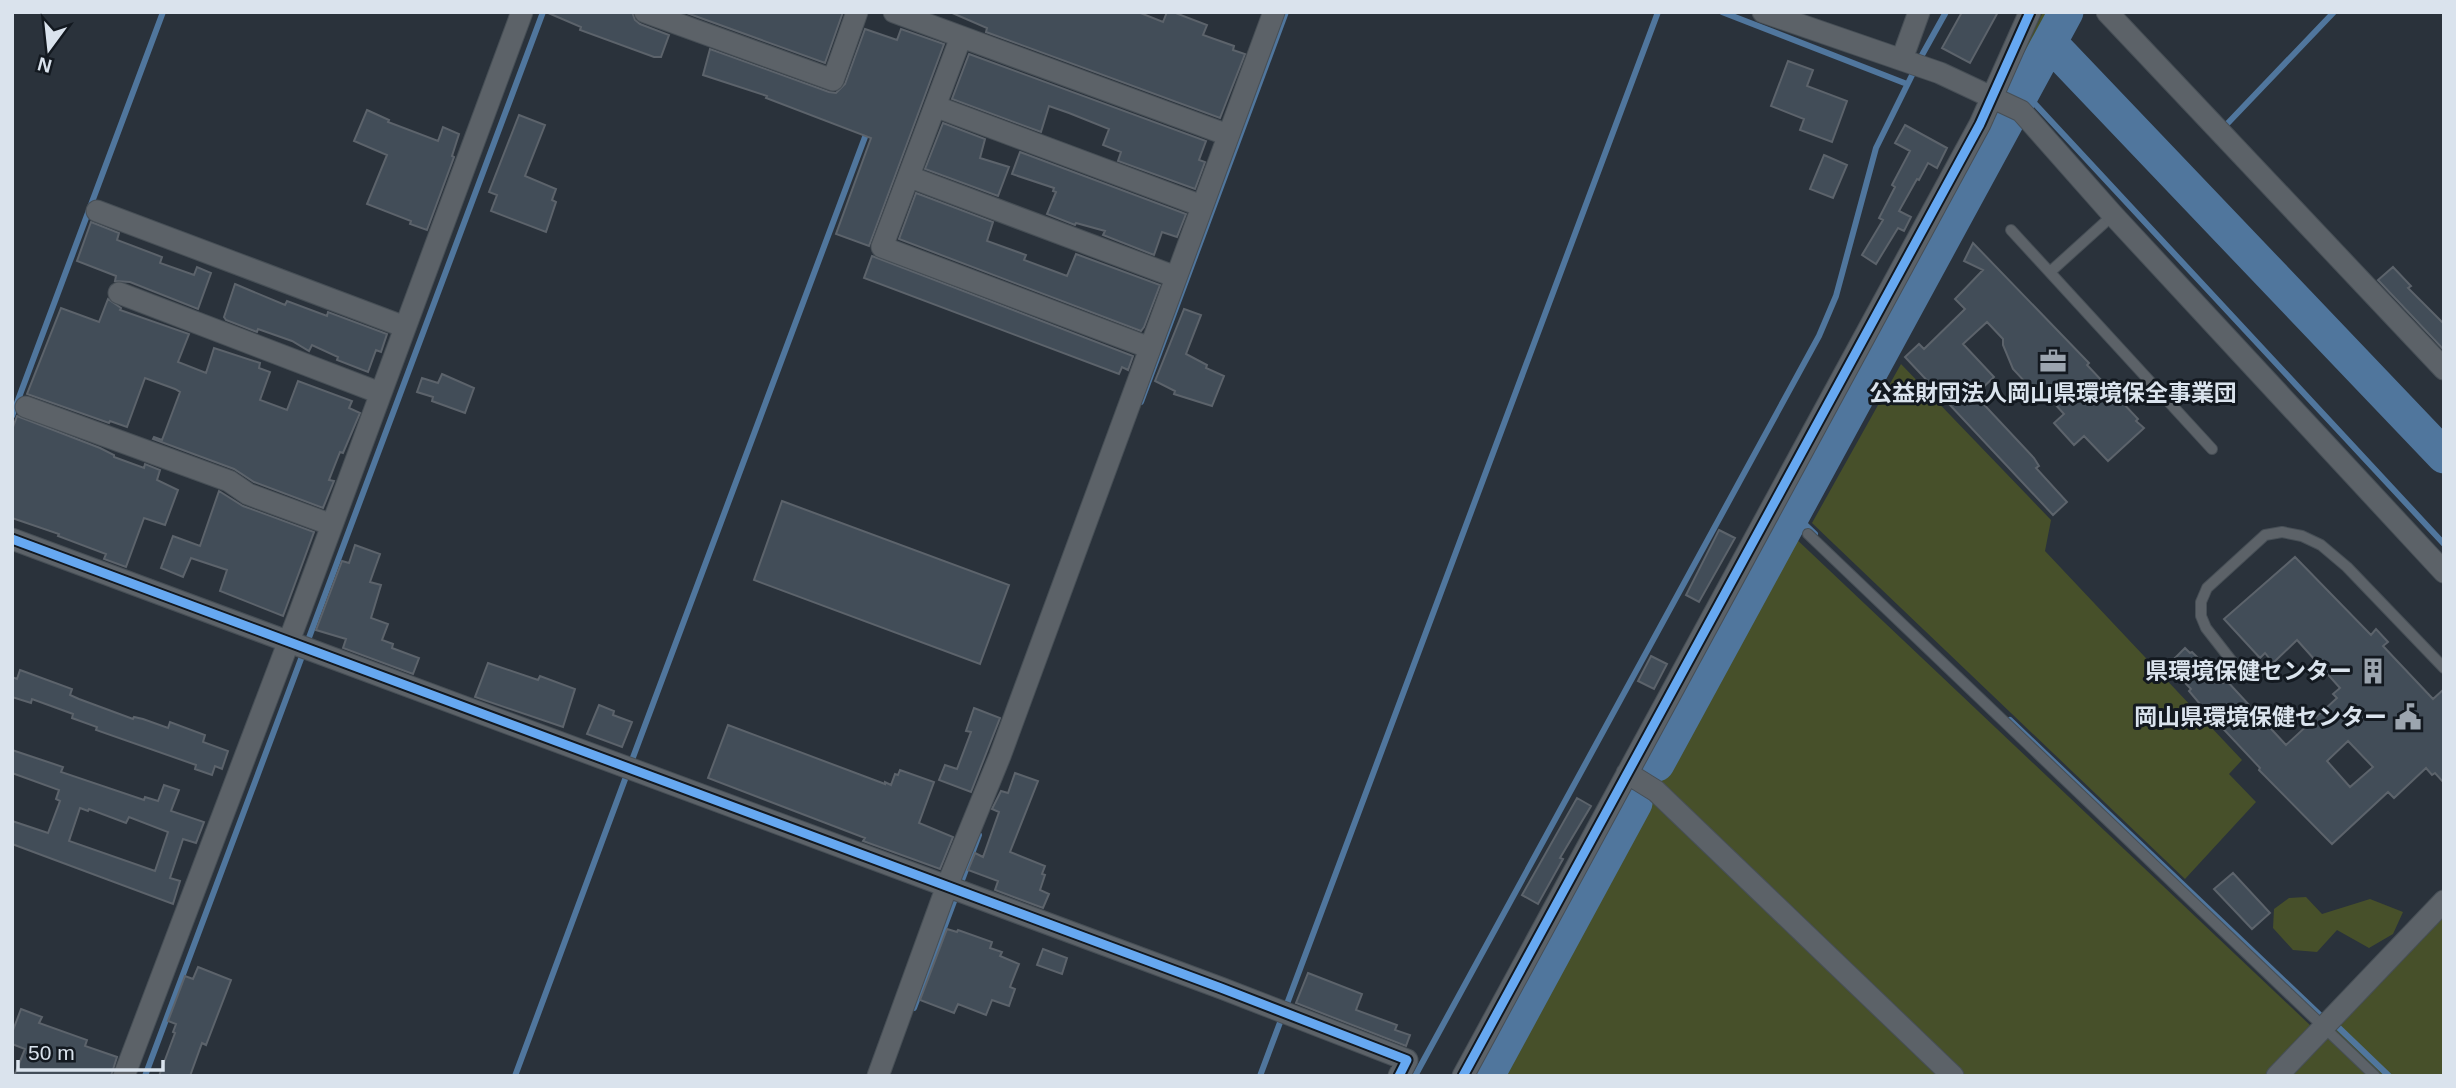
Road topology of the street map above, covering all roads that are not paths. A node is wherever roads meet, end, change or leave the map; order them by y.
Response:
1 (522, 12) edge
2 (645, 12) edge
3 (857, 12) edge
4 (894, 12) edge
5 (1274, 12) edge
6 (1763, 12) edge
7 (1919, 12) edge
8 (2030, 12) edge
9 (2107, 12) edge
10 (961, 37) junction
11 (1913, 63) junction
12 (2005, 104) junction
13 (937, 107) junction
14 (1228, 135) junction
15 (910, 177) junction
16 (1202, 206) junction
17 (97, 211) dead end
18 (2113, 215) junction
19 (2011, 230) dead end
20 (2050, 272) junction
21 (1176, 277) junction
22 (119, 293) dead end
23 (405, 327) junction
24 (1150, 348) junction
25 (2444, 369) edge
26 (380, 393) junction
27 (26, 407) dead end
28 (2212, 449) dead end
29 (332, 525) junction
30 (1808, 534) dead end
31 (12, 539) edge
32 (2444, 572) edge
33 (299, 645) junction
34 (2444, 668) edge
35 (2238, 669) dead end
36 (1627, 774) junction
37 (956, 889) junction
38 (2444, 901) edge
39 (2324, 1027) junction
40 (124, 1076) edge
41 (878, 1076) edge
42 (1399, 1076) edge
43 (1463, 1076) edge
44 (1953, 1076) edge
45 (2277, 1076) edge
46 (2375, 1076) edge

1 - 23 street
2 - 3 street
4 - 10 street
5 - 14 street
6 - 11 street
7 - 11 street
8 - 12 street
9 - 25 street
10 - 13 street
10 - 14 street
11 - 12 street
12 - 18 street
12 - 36 street
13 - 15 street
13 - 16 street
14 - 16 street
15 - 21 street
15 - 24 street
16 - 21 street
17 - 23 street
18 - 20 lane
18 - 32 street
19 - 20 lane
20 - 28 lane
21 - 24 street
22 - 26 street
23 - 26 street
24 - 37 street
26 - 29 street
27 - 29 street
29 - 33 street
30 - 39 lane
31 - 33 street
33 - 37 street
33 - 40 street
34 - 35 lane
36 - 43 street
36 - 44 street
37 - 41 street
37 - 42 street
38 - 39 street
39 - 45 street
39 - 46 lane

